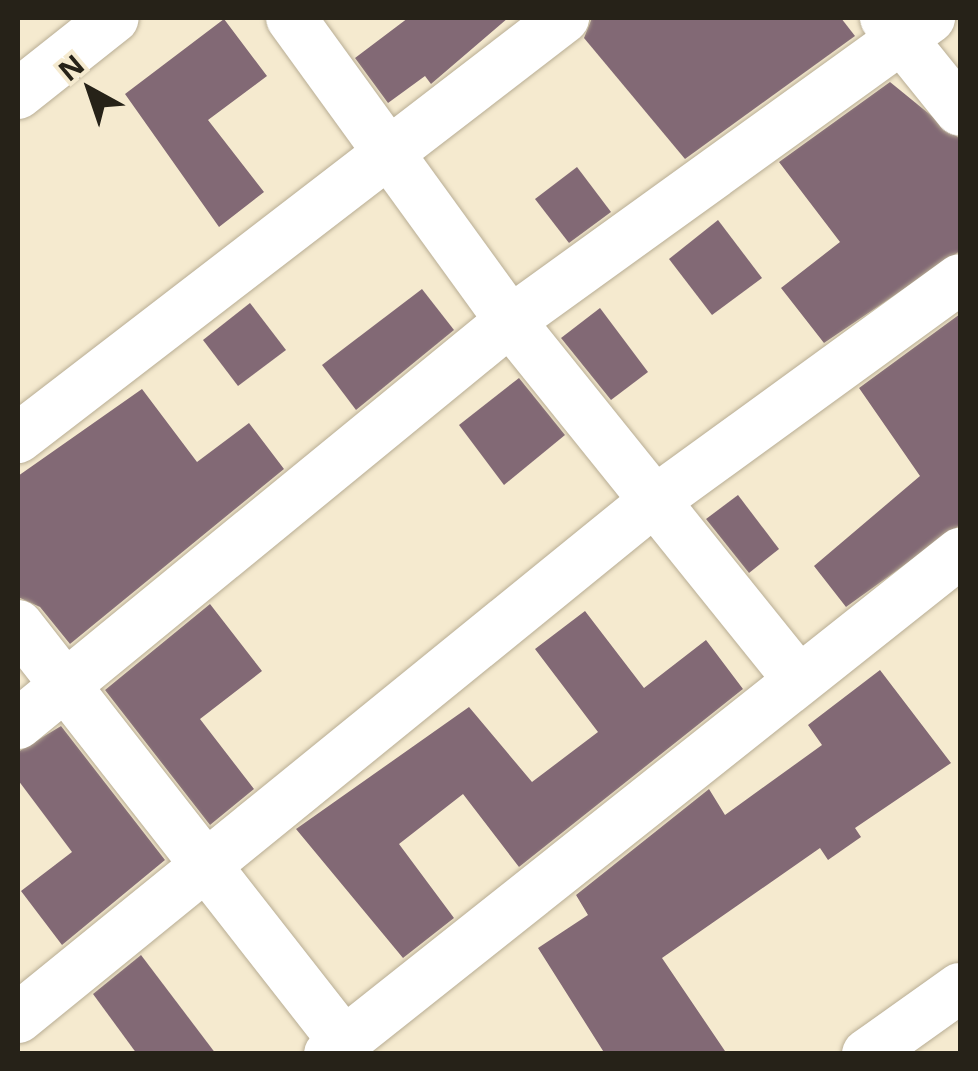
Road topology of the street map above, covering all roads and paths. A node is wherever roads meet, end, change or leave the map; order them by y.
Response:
1 (114, 18) edge
2 (292, 18) edge
3 (564, 18) edge
4 (906, 25) edge
5 (18, 94) edge
6 (960, 111) edge
7 (388, 154) junction
8 (960, 279) edge
9 (510, 321) junction
10 (18, 438) edge
11 (653, 502) junction
12 (960, 553) edge
13 (18, 625) edge
14 (798, 679) junction
15 (66, 687) junction
16 (18, 724) edge
17 (205, 866) junction
18 (960, 988) edge
19 (18, 1018) edge
20 (336, 1048) edge
21 (866, 1054) edge

1 - 5 street
2 - 7 street
3 - 7 street
4 - 6 street
4 - 9 street
7 - 9 street
7 - 10 street
8 - 11 street
9 - 11 street
9 - 15 street
11 - 14 street
11 - 17 street
12 - 14 street
13 - 15 street
14 - 20 street
15 - 16 street
15 - 17 street
17 - 19 street
17 - 20 street
18 - 21 street

